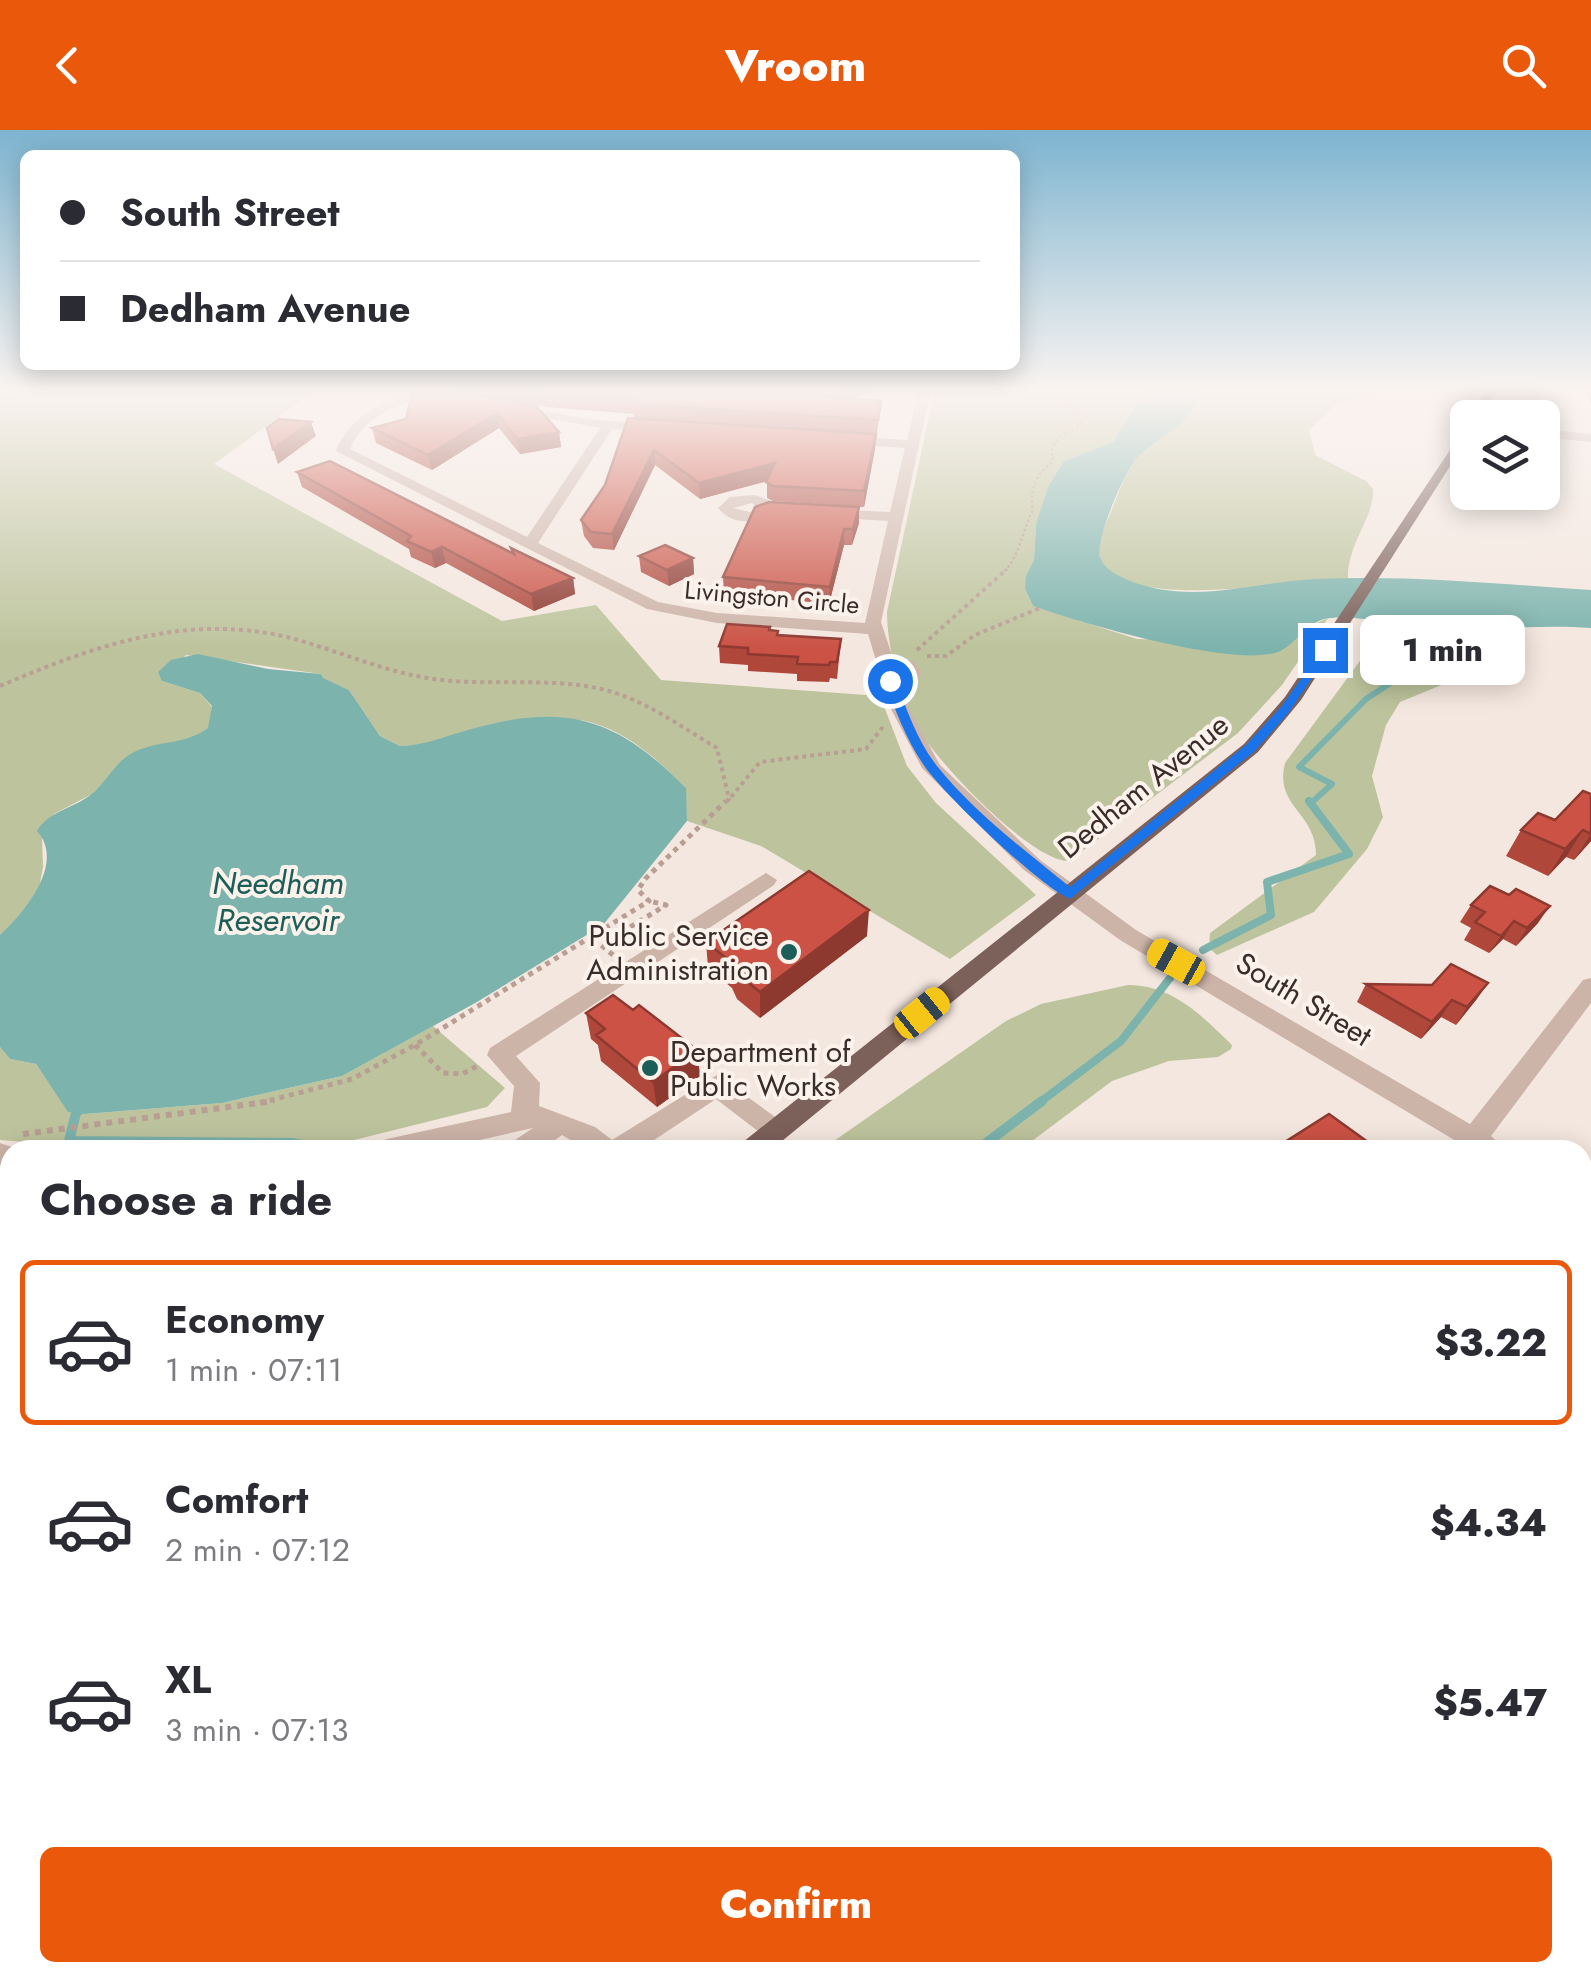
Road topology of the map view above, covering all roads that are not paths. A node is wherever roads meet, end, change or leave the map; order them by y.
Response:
1 (391, 475) edge
2 (575, 475) edge
3 (906, 475) edge
4 (1437, 475) edge
5 (814, 512) edge
6 (896, 516) junction
7 (528, 546) junction
8 (873, 628) junction
9 (766, 880) dead end
10 (1070, 894) junction
11 (1591, 986) edge
12 (522, 1118) junction
13 (560, 1123) junction
14 (776, 1131) junction
15 (429, 1140) edge
16 (535, 1140) edge
17 (594, 1140) edge
18 (633, 1140) edge
19 (765, 1140) edge
20 (1476, 1140) edge
21 (1486, 1140) edge

1 - 7 street, Livingston Circle
2 - 7 street
3 - 6 street, South Street
4 - 10 main road, Dedham Avenue
5 - 6 street
6 - 8 street, South Street
7 - 8 street, Livingston Circle
8 - 10 street, South Street
9 - 12 street
10 - 14 main road, Dedham Avenue
10 - 20 street, South Street
11 - 21 street
12 - 13 street
12 - 15 street
13 - 16 street
13 - 17 street
14 - 18 street
14 - 19 main road, Dedham Avenue

